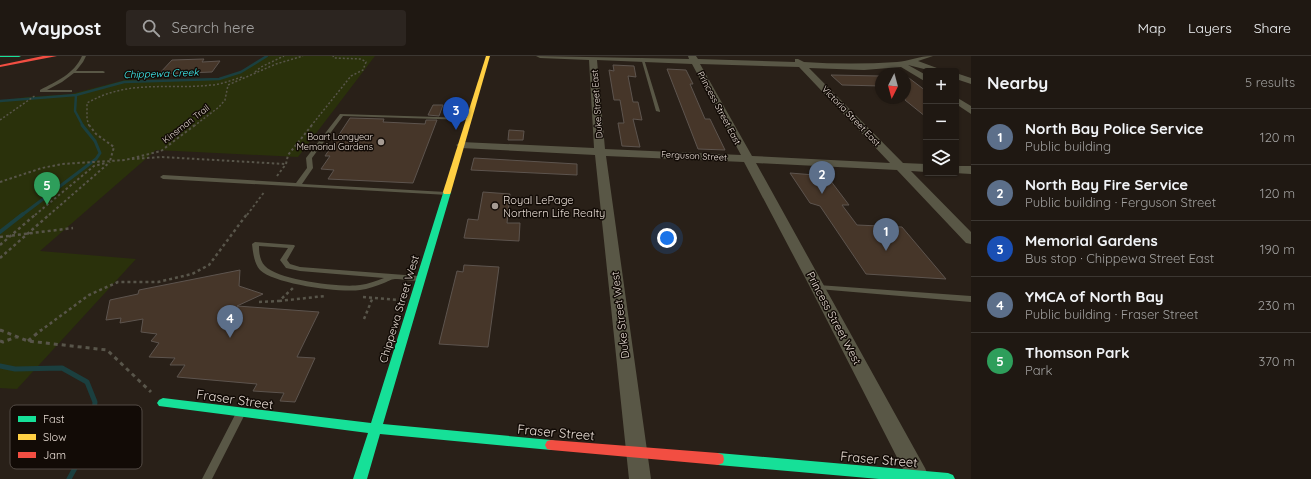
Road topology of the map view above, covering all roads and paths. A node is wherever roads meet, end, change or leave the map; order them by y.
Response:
1 (0, 56) edge
2 (19, 56) edge
3 (55, 56) edge
4 (84, 56) edge
5 (284, 56) edge
6 (303, 56) edge
7 (333, 56) edge
8 (488, 56) edge
9 (540, 56) edge
10 (793, 56) edge
11 (894, 56) edge
12 (929, 56) edge
13 (593, 57) edge
14 (642, 59) junction
15 (693, 59) edge
16 (906, 62) junction
17 (802, 65) junction
18 (0, 66) edge
19 (929, 68) edge
20 (74, 72) junction
21 (103, 72) dead end
22 (254, 74) junction
23 (923, 76) edge
24 (959, 77) edge
25 (971, 81) edge
26 (70, 91) dead end
27 (33, 97) dead end
28 (959, 102) edge
29 (658, 111) dead end
30 (971, 111) edge
31 (398, 117) junction
32 (469, 119) junction
33 (0, 120) edge
34 (403, 122) dead end
35 (461, 145) junction
36 (600, 151) junction
37 (747, 159) junction
38 (125, 160) junction
39 (110, 161) junction
40 (286, 164) junction
41 (901, 167) junction
42 (923, 168) edge
43 (959, 170) edge
44 (971, 170) edge
45 (163, 177) dead end
46 (0, 182) edge
47 (270, 184) junction
48 (298, 186) junction
49 (446, 194) junction
50 (73, 228) dead end
51 (29, 234) junction
52 (0, 236) edge
53 (11, 236) junction
54 (971, 240) edge
55 (0, 244) edge
56 (0, 258) edge
57 (394, 276) junction
58 (420, 278) junction
59 (295, 286) dead end
60 (818, 287) junction
61 (330, 295) dead end
62 (356, 296) dead end
63 (373, 297) junction
64 (971, 299) edge
65 (402, 300) dead end
66 (279, 301) junction
67 (259, 302) dead end
68 (364, 319) dead end
69 (0, 330) edge
70 (17, 337) junction
71 (0, 340) edge
72 (28, 341) junction
73 (163, 403) joint
74 (241, 412) junction
75 (376, 429) junction
76 (636, 451) junction
77 (918, 477) edge
78 (207, 479) edge
79 (360, 479) edge
80 (640, 479) edge
81 (948, 479) edge

1 - 2 main road
3 - 18 main road
4 - 20 lane
5 - 22 path
6 - 22 path
7 - 40 path
8 - 32 main road, Chippewa Street West
9 - 13 street
10 - 17 street, Victoria Street East
11 - 16 street
12 - 16 street
13 - 14 street
13 - 36 street, Duke Street East
14 - 15 street
14 - 29 lane
15 - 17 street
15 - 37 street, Princess Street East
16 - 17 street
16 - 19 street
16 - 23 street
17 - 41 street, Victoria Street East
20 - 21 lane
20 - 26 lane
22 - 38 path, Kinsman Trail
22 - 39 path
24 - 25 street
27 - 33 path
28 - 30 street
31 - 32 lane
31 - 34 lane
31 - 48 lane
32 - 35 main road, Chippewa Street West
35 - 36 street, Ferguson Street
35 - 49 main road, Chippewa Street West
36 - 37 street, Ferguson Street
36 - 76 street, Duke Street West
37 - 41 street, Ferguson Street
37 - 60 street, Princess Street West
38 - 39 path, Kinsman Trail
38 - 40 path
39 - 46 path, Kinsman Trail
39 - 51 path
39 - 53 path
40 - 47 path
41 - 42 street, Ferguson Street
41 - 54 street, Victoria Street East
43 - 44 street
45 - 47 lane
47 - 48 lane
47 - 72 path
48 - 49 lane
49 - 58 main road, Chippewa Street West
50 - 51 path
51 - 53 path
51 - 56 path
52 - 53 path
53 - 55 path
57 - 57 lane
57 - 58 lane
58 - 75 main road, Chippewa Street West
59 - 66 path
60 - 64 lane
60 - 77 street, Princess Street West
61 - 66 path
62 - 63 path
63 - 65 path
63 - 68 path
66 - 67 path
69 - 70 path
70 - 71 path
70 - 72 path
72 - 73 path
73 - 74 main road, Fraser Street
74 - 75 main road, Fraser Street
74 - 78 lane
75 - 76 main road, Fraser Street
75 - 79 main road, Chippewa Street West
76 - 77 main road, Fraser Street
76 - 80 street, Duke Street West
77 - 81 main road, Fraser Street

